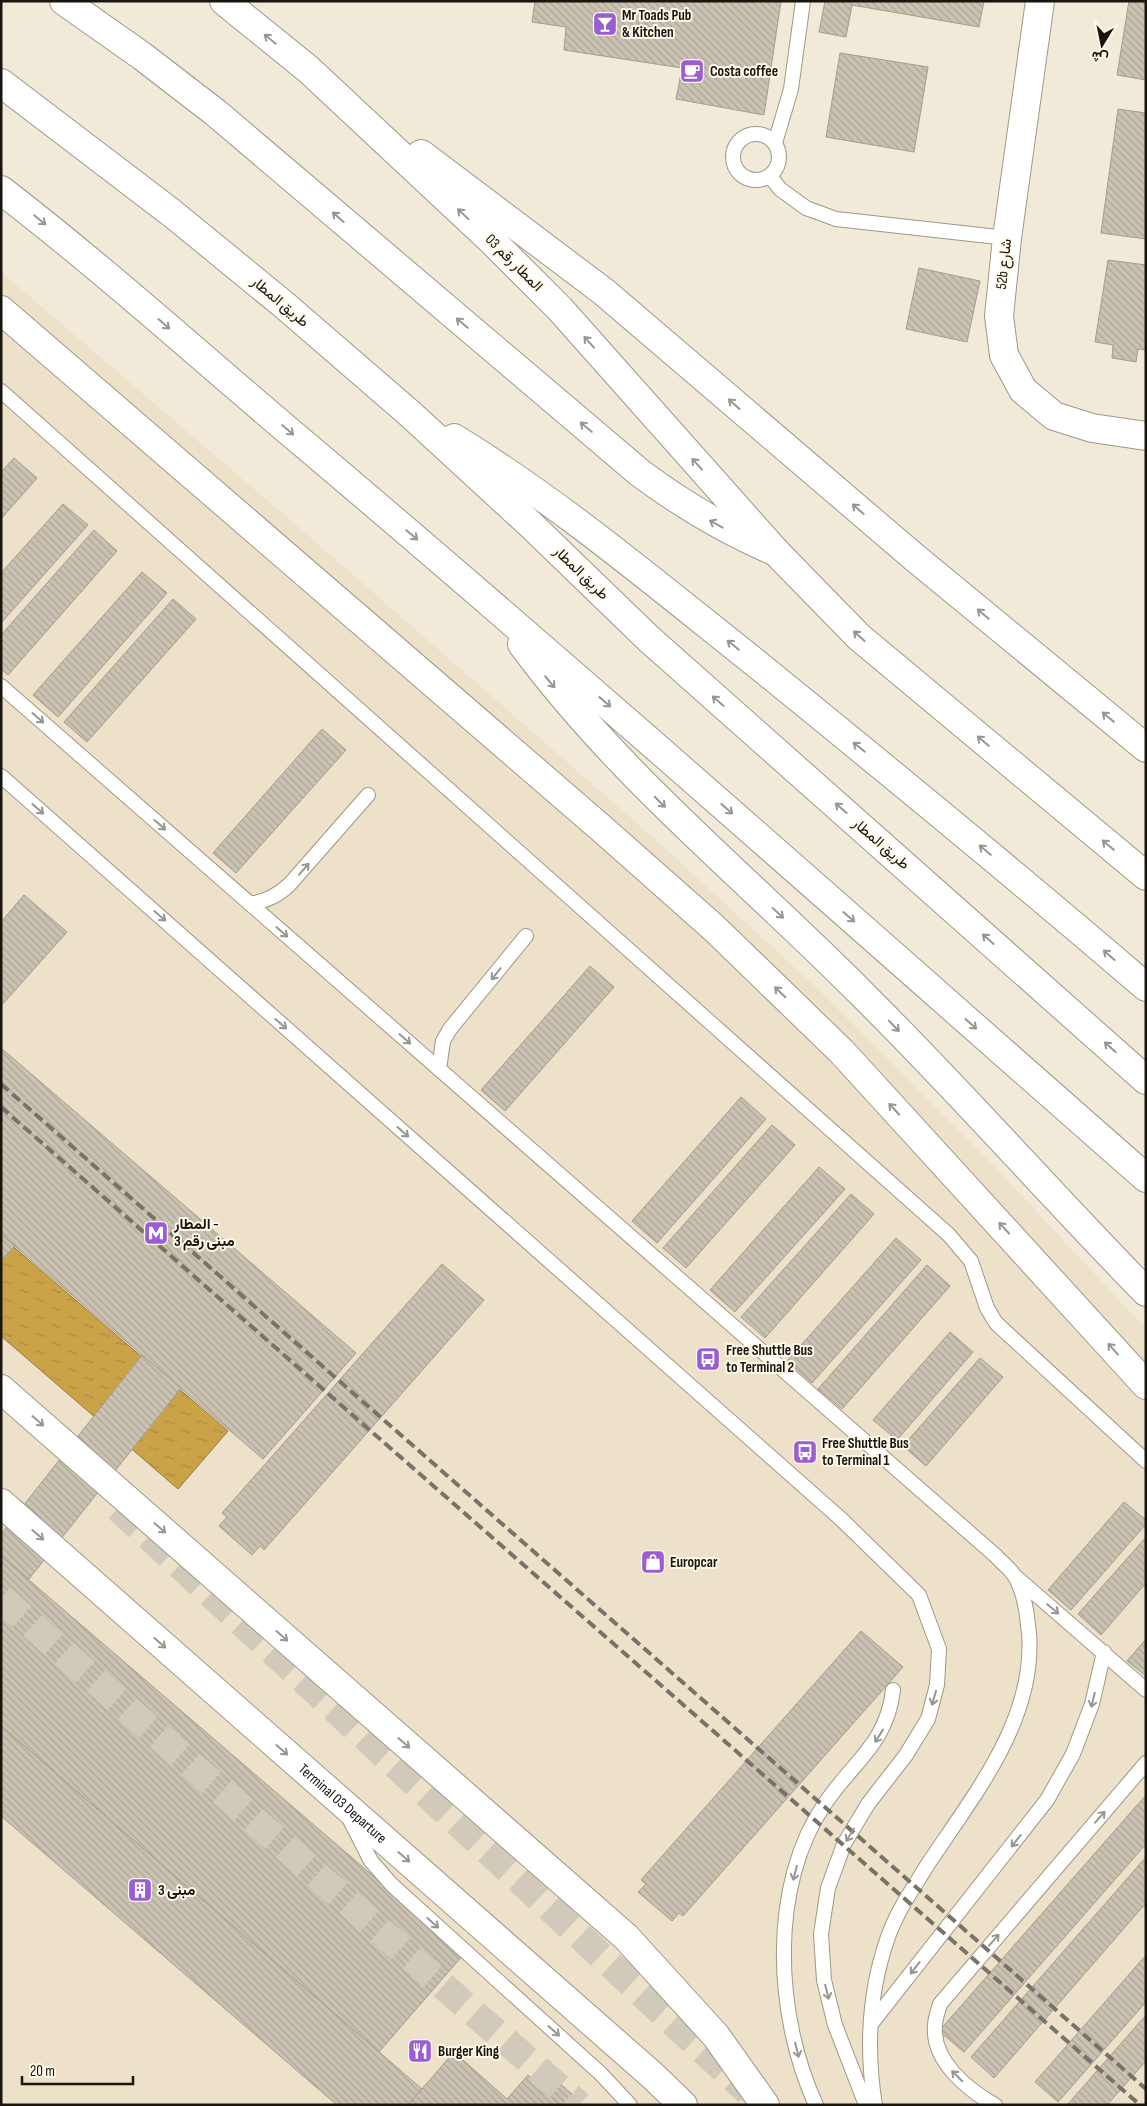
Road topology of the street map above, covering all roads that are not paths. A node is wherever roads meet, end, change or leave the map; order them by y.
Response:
1 (64, 1) edge
2 (224, 1) edge
3 (803, 1) edge
4 (1040, 1) edge
5 (308, 69) junction
6 (1, 83) edge
7 (776, 143) junction
8 (770, 176) junction
9 (1, 190) edge
10 (1006, 238) junction
11 (1, 310) edge
12 (1, 391) edge
13 (408, 412) junction
14 (1146, 436) edge
15 (776, 552) junction
16 (490, 601) junction
17 (1, 686) edge
18 (1146, 748) edge
19 (1, 776) edge
20 (368, 795) dead end
21 (1146, 876) edge
22 (250, 904) junction
23 (526, 936) dead end
24 (1146, 987) edge
25 (439, 1069) junction
26 (1146, 1080) edge
27 (1146, 1178) edge
28 (1146, 1292) edge
29 (1146, 1385) edge
30 (1, 1389) edge
31 (1146, 1461) edge
32 (1, 1503) edge
33 (1016, 1577) junction
34 (1104, 1652) junction
35 (893, 1690) dead end
36 (1146, 1690) edge
37 (1146, 1763) edge
38 (341, 1802) junction
39 (870, 2025) junction
40 (630, 2105) edge
41 (682, 2105) edge
42 (765, 2105) edge
43 (816, 2105) edge
44 (866, 2105) edge
45 (875, 2105) edge
46 (996, 2105) edge

15 -> 1 main road
5 -> 2 main road, المطار رقم 03
3 - 7 lane
4 - 10 main road, 52b شارع
15 -> 5 main road, المطار رقم 03
18 -> 5 main road
6 - 13 main road, طريق المطار
7 - 8 lane
7 - 8 lane
8 - 10 lane
9 -> 16 main road
10 - 14 main road, 52b شارع
29 -> 11 main road
12 - 31 lane
24 -> 13 main road
26 -> 13 main road, طريق المطار
21 -> 15 main road, المطار رقم 03
16 -> 27 main road
16 -> 28 main road
17 -> 22 lane
19 -> 44 lane
22 -> 20 lane
22 -> 25 lane
23 -> 25 lane
25 - 33 lane
30 -> 42 main road
32 -> 38 main road, Terminal 03 Departure
33 -> 34 lane
33 - 39 lane
34 - 36 lane
34 -> 39 lane
35 -> 43 lane
46 -> 37 lane
38 -> 40 lane
38 -> 41 main road, Terminal 03 Departure
39 - 45 lane

